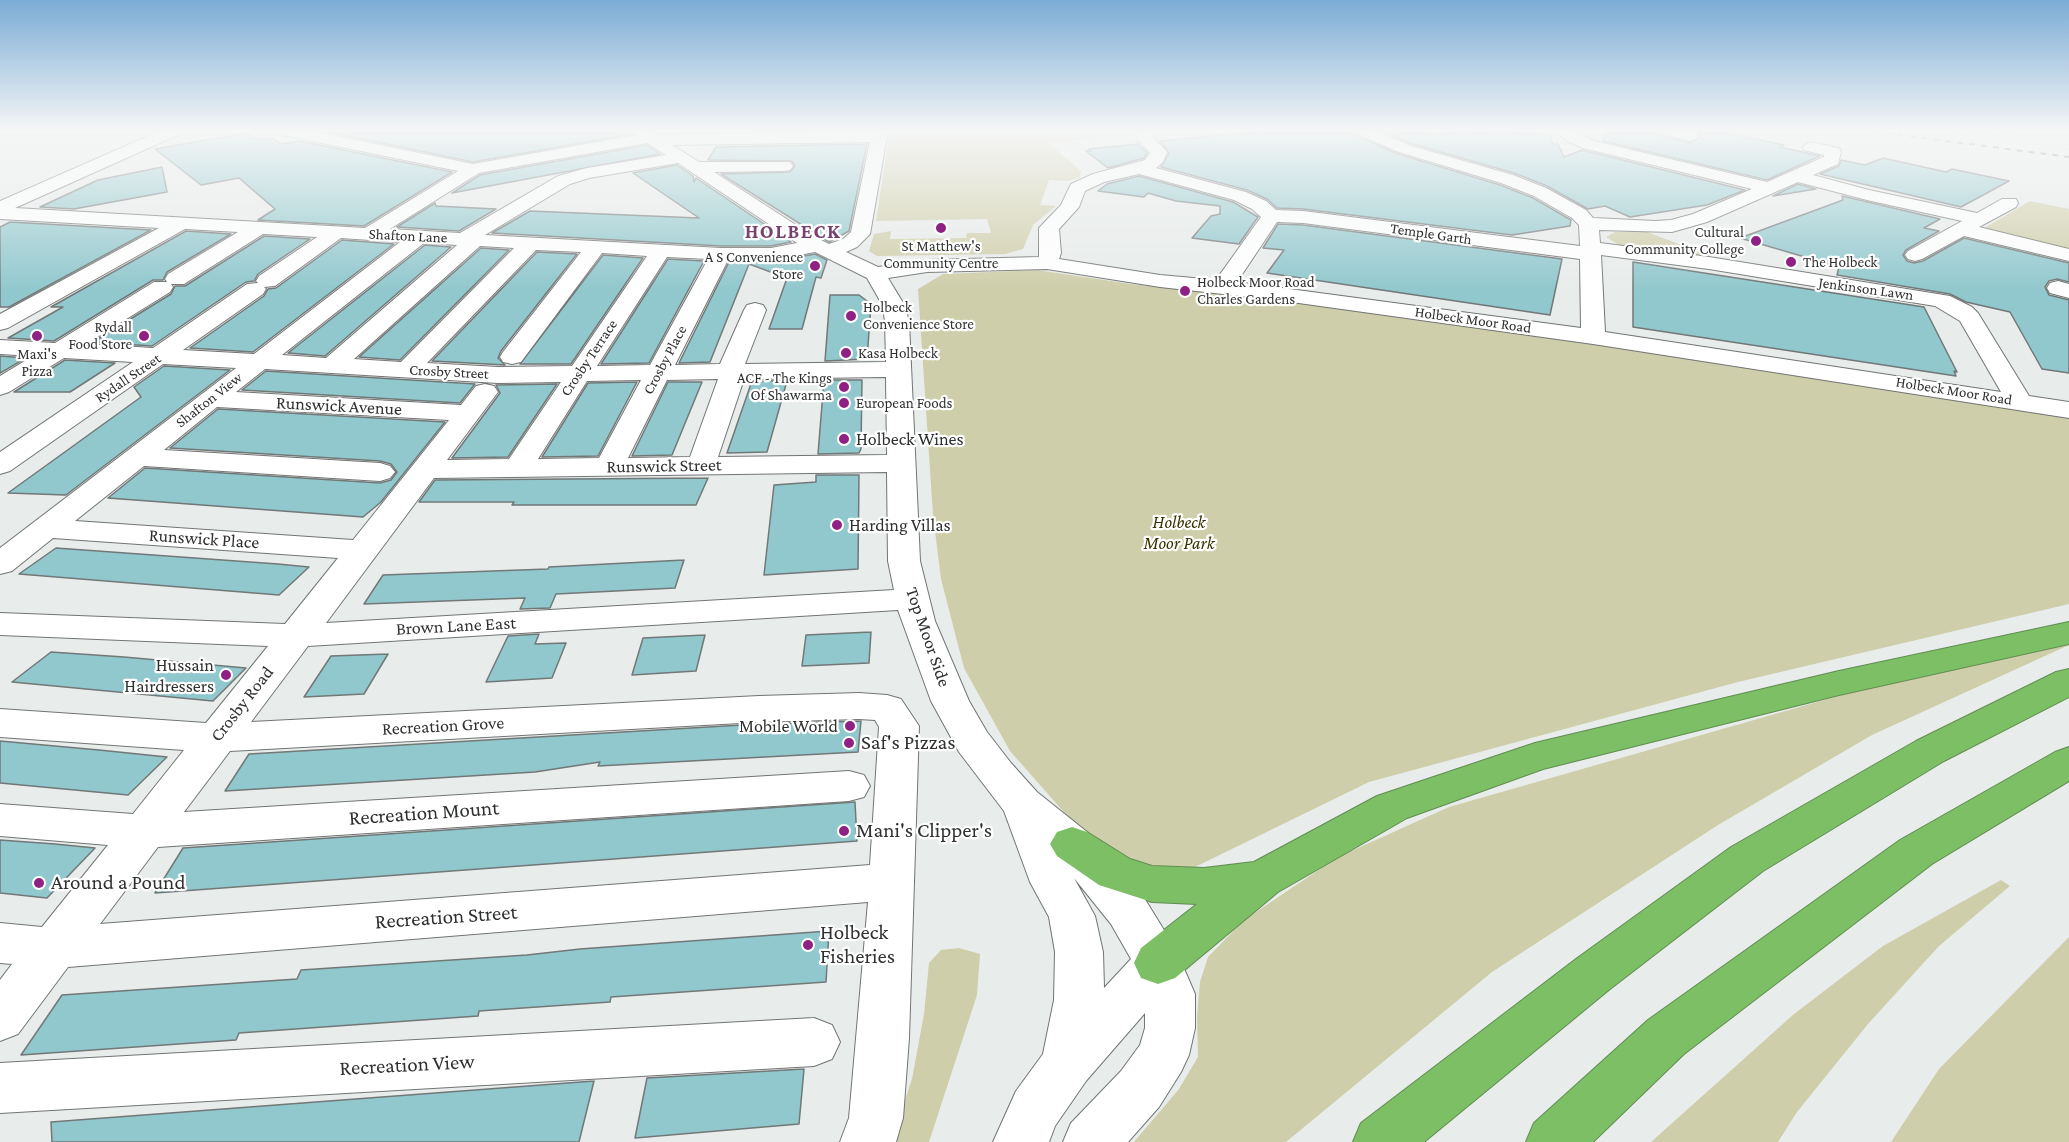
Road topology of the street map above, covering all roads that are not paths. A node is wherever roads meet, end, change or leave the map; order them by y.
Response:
1 (55, 183) edge
2 (450, 183) edge
3 (559, 183) edge
4 (718, 183) edge
5 (870, 183) edge
6 (1084, 183) edge
7 (1192, 183) edge
8 (1516, 183) edge
9 (1751, 183) edge
10 (1781, 183) edge
11 (1824, 183) edge
12 (1771, 188) junction
13 (0, 191) edge
14 (35, 192) junction
15 (2009, 203) dead end
16 (0, 211) edge
17 (1271, 216) junction
18 (182, 224) junction
19 (1588, 224) junction
20 (1970, 224) junction
21 (259, 228) junction
22 (337, 232) junction
23 (369, 234) junction
24 (419, 237) junction
25 (470, 239) junction
26 (531, 243) junction
27 (596, 247) junction
28 (821, 248) junction
29 (661, 250) junction
30 (1590, 251) junction
31 (721, 254) junction
32 (1915, 255) dead end
33 (2069, 255) edge
34 (1047, 263) junction
35 (875, 274) junction
36 (1224, 287) junction
37 (755, 310) dead end
38 (0, 323) edge
39 (1593, 337) junction
40 (0, 348) edge
41 (59, 351) junction
42 (159, 356) junction
43 (512, 357) dead end
44 (258, 362) junction
45 (332, 366) junction
46 (898, 369) junction
47 (407, 370) junction
48 (732, 371) junction
49 (658, 372) junction
50 (578, 374) junction
51 (0, 387) edge
52 (211, 399) junction
53 (2020, 402) junction
54 (476, 403) joint
55 (2069, 410) edge
56 (137, 457) junction
57 (902, 463) junction
58 (0, 465) edge
59 (701, 465) junction
60 (609, 466) junction
61 (518, 467) junction
62 (426, 469) junction
63 (380, 472) dead end
64 (46, 528) junction
65 (362, 550) junction
66 (0, 564) edge
67 (912, 599) junction
68 (0, 624) edge
69 (2069, 633) edge
70 (295, 636) junction
71 (2069, 681) edge
72 (0, 723) edge
73 (215, 738) junction
74 (2069, 762) edge
75 (849, 786) dead end
76 (1022, 803) junction
77 (0, 820) edge
78 (143, 831) junction
79 (1072, 844) junction
80 (1262, 879) junction
81 (892, 882) junction
82 (0, 943) edge
83 (53, 948) junction
84 (1158, 963) junction
85 (0, 1017) edge
86 (814, 1042) dead end
87 (1067, 1064) junction
88 (0, 1088) edge
89 (868, 1142) edge
90 (1021, 1142) edge
91 (1091, 1142) edge
92 (1381, 1142) edge
93 (1554, 1142) edge

1 - 14 street
2 - 23 street
3 - 25 street
4 - 28 street
5 - 28 street, Shafton Lane
6 - 34 street
7 - 17 street
8 - 19 street
9 - 12 street
10 - 12 street
11 - 20 street
12 - 19 street
13 - 14 street
14 - 16 street
15 - 20 street
16 - 18 street, Shafton Lane
17 - 30 street, Temple Garth
17 - 36 street
18 - 21 street, Shafton Lane
18 - 38 street
19 - 30 street
20 - 32 street
20 - 33 street
21 - 22 street, Shafton Lane
21 - 41 street
22 - 23 street, Shafton Lane
22 - 42 street, Rydall Street
23 - 24 street, Shafton Lane
24 - 25 street, Shafton Lane
24 - 44 street, Shafton View
25 - 26 street, Shafton Lane
25 - 45 street
26 - 27 street, Shafton Lane
26 - 47 street
27 - 29 street, Shafton Lane
27 - 43 street
28 - 31 street, Shafton Lane
28 - 35 street
29 - 31 street, Shafton Lane
29 - 50 street, Crosby Terrace
30 - 39 street
30 - 53 street, Jenkinson Lawn
31 - 49 street, Crosby Place
34 - 35 street, Holbeck Moor Road
34 - 36 street, Holbeck Moor Road
35 - 46 street, Top Moor Side
36 - 39 street, Holbeck Moor Road
37 - 48 street
39 - 53 street, Holbeck Moor Road
40 - 41 street, Crosby Street
41 - 42 street, Crosby Street
41 - 51 street
42 - 44 street, Crosby Street
42 - 58 street, Rydall Street
44 - 45 street, Crosby Street
44 - 52 street, Shafton View
45 - 47 street, Crosby Street
46 - 48 street, Crosby Street
46 - 57 street, Top Moor Side
47 - 50 street, Crosby Street
48 - 49 street, Crosby Street
48 - 59 street
49 - 50 street, Crosby Street
49 - 60 street, Crosby Place
50 - 61 street, Crosby Terrace
52 - 54 street, Runswick Avenue
52 - 56 street, Shafton View
53 - 55 street, Holbeck Moor Road
54 - 62 street, Crosby Road
56 - 63 street
56 - 64 street, Shafton View
57 - 59 street, Runswick Street
57 - 67 street, Top Moor Side
59 - 60 street, Runswick Street
60 - 61 street, Runswick Street
61 - 62 street, Runswick Street
62 - 65 street, Crosby Road
64 - 65 street, Runswick Place
64 - 66 street, Shafton View
65 - 70 street, Crosby Road
67 - 70 street, Brown Lane East
67 - 76 street, Top Moor Side
68 - 70 street, Brown Lane East
69 - 80 highway
70 - 73 street, Crosby Road
71 - 92 highway
72 - 73 street, Recreation Grove
73 - 78 street, Crosby Road
73 - 81 street, Recreation Grove
74 - 93 highway
75 - 78 street, Recreation Mount
76 - 79 street, Top Moor Side
76 - 87 street, Top Moor Side
77 - 78 street, Recreation Mount
78 - 83 street, Crosby Road
79 - 80 highway
79 - 84 street, Top Moor Side
80 - 84 highway
81 - 83 street, Recreation Street
81 - 89 street
82 - 83 street, Recreation Street
83 - 85 street, Crosby Road
84 - 87 street
84 - 91 street, Top Moor Side
86 - 88 street, Recreation View
87 - 90 street, Top Moor Side

